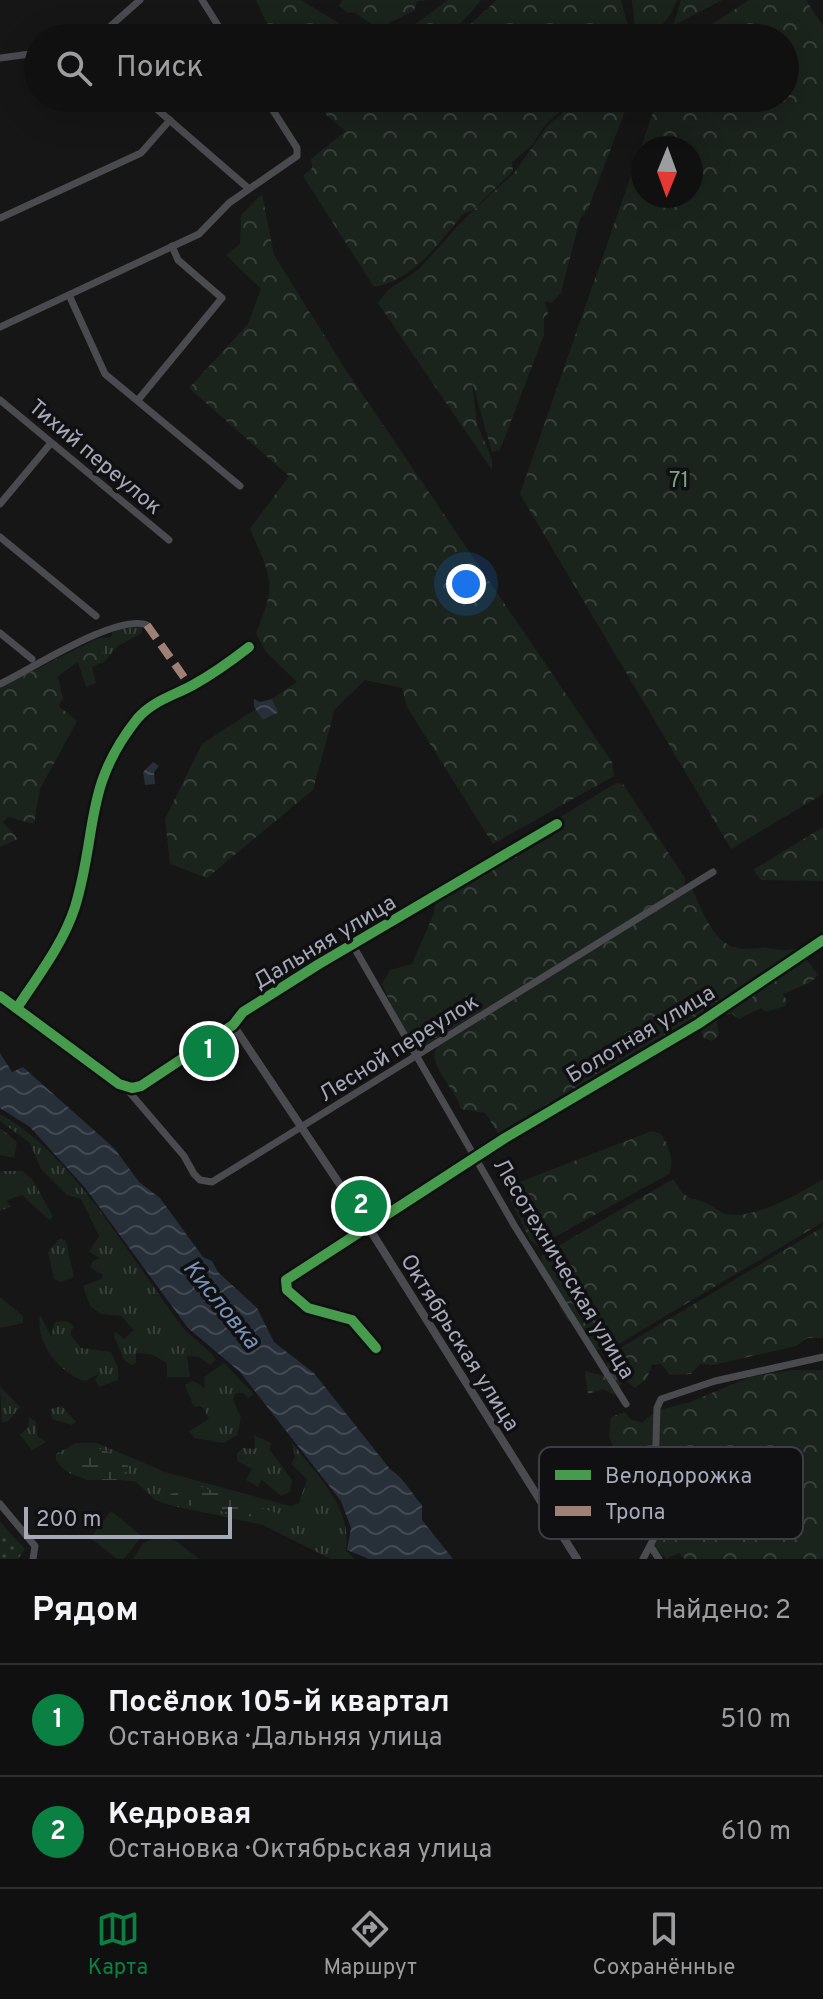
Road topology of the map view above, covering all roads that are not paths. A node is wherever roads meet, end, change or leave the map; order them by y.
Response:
1 (140, 0) edge
2 (202, 0) edge
3 (113, 24) edge
4 (217, 24) edge
5 (24, 55) edge
6 (0, 58) edge
7 (161, 112) edge
8 (274, 112) edge
9 (170, 120) junction
10 (248, 188) junction
11 (0, 218) edge
12 (172, 246) junction
13 (69, 295) junction
14 (0, 327) edge
15 (0, 400) edge
16 (138, 400) junction
17 (51, 443) junction
18 (240, 486) dead end
19 (0, 504) edge
20 (0, 537) edge
21 (169, 540) dead end
22 (96, 616) dead end
23 (147, 625) dead end
24 (0, 633) edge
25 (249, 647) dead end
26 (32, 659) dead end
27 (0, 684) edge
28 (557, 824) dead end
29 (713, 872) dead end
30 (823, 940) edge
31 (352, 944) junction
32 (0, 996) edge
33 (17, 1008) junction
34 (233, 1025) junction
35 (418, 1056) junction
36 (125, 1087) junction
37 (301, 1128) junction
38 (476, 1157) junction
39 (367, 1225) junction
40 (376, 1348) dead end
41 (823, 1357) edge
42 (626, 1404) dead end
43 (655, 1447) edge
44 (539, 1499) edge
45 (0, 1504) edge
46 (564, 1539) edge
47 (651, 1539) edge
48 (651, 1547) junction
49 (34, 1556) edge
50 (577, 1559) edge
51 (643, 1559) edge
52 (659, 1559) edge

1 - 3 street
2 - 4 street
5 - 6 street
7 - 9 street
8 - 10 street
9 - 10 street
9 - 11 street
10 - 12 street
12 - 13 street
12 - 16 street
13 - 14 street
13 - 16 street
15 - 17 street, Тихий переулок
16 - 18 street
17 - 19 street
17 - 21 street, Тихий переулок
20 - 22 street
23 - 27 street
24 - 26 street
25 - 33 street
28 - 31 street, Дальняя улица
29 - 35 street, Лесной переулок
30 - 38 street, Болотная улица
31 - 34 street, Дальняя улица
31 - 35 street, Лесотехническая улица
32 - 33 street
33 - 36 street
34 - 36 street, Дальняя улица
34 - 37 street, Октябрьская улица
35 - 37 street, Лесной переулок
35 - 38 street, Лесотехническая улица
36 - 37 street, Лесной переулок
37 - 39 street, Октябрьская улица
38 - 39 street, Болотная улица
38 - 42 street, Лесотехническая улица
39 - 40 street, Болотная улица
39 - 44 street, Октябрьская улица
41 - 43 street
45 - 49 street
46 - 50 street, Октябрьская улица
47 - 48 street
48 - 51 street
48 - 52 street

